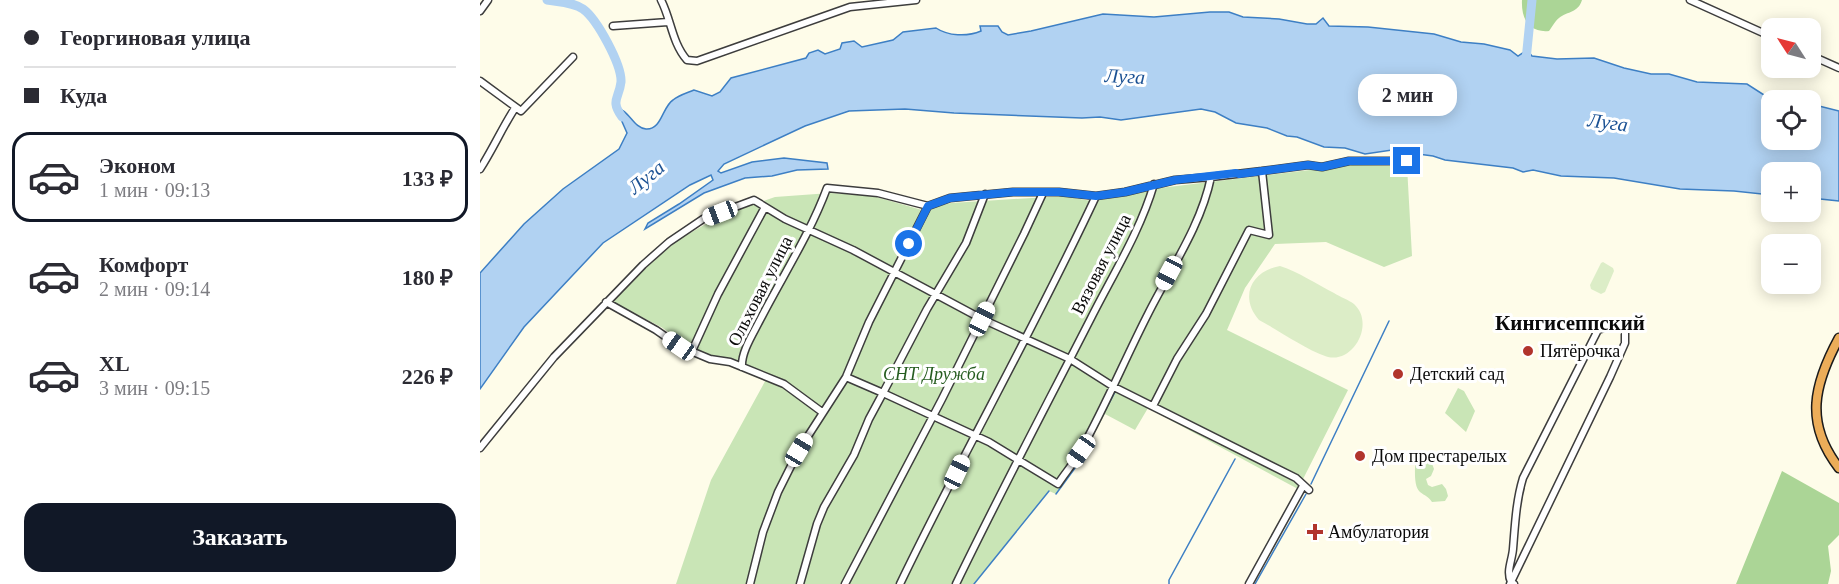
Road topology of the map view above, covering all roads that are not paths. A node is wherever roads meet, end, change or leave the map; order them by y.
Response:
1 (488, 0) edge
2 (661, 0) edge
3 (916, 0) edge
4 (1690, 0) edge
5 (480, 11) edge
6 (668, 21) junction
7 (613, 26) dead end
8 (1761, 32) edge
9 (573, 57) dead end
10 (1821, 60) edge
11 (1839, 68) edge
12 (480, 81) edge
13 (515, 108) junction
14 (1407, 161) dead end
15 (480, 169) edge
16 (1262, 171) junction
17 (1211, 177) junction
18 (1154, 184) junction
19 (1043, 193) junction
20 (984, 194) junction
21 (1096, 196) junction
22 (928, 206) junction
23 (765, 207) junction
24 (809, 229) junction
25 (893, 272) junction
26 (937, 296) junction
27 (606, 302) junction
28 (982, 319) junction
29 (1839, 338) edge
30 (1025, 340) junction
31 (692, 351) junction
32 (1071, 358) junction
33 (741, 367) junction
34 (846, 377) junction
35 (1114, 387) junction
36 (883, 393) junction
37 (1154, 406) junction
38 (822, 412) junction
39 (932, 415) junction
40 (974, 435) junction
41 (480, 448) edge
42 (1018, 459) junction
43 (1839, 468) edge
44 (1511, 583) edge
45 (750, 584) edge
46 (800, 584) edge
47 (845, 584) edge
48 (900, 584) edge
49 (956, 584) edge
50 (1249, 584) edge

1 - 5 street
2 - 6 street
3 - 6 street
4 - 8 street
6 - 7 street
9 - 13 street
10 - 11 street
12 - 13 street
13 - 15 street
14 - 16 street
16 - 17 street
16 - 37 street
17 - 18 street
17 - 35 street
18 - 21 street
18 - 32 street, Вязовая улица
19 - 20 street
19 - 21 street
19 - 28 street
20 - 22 street
20 - 26 street
21 - 30 street
22 - 24 street, Ольховая улица
22 - 25 street
23 - 24 street
23 - 27 street
23 - 31 street
24 - 25 street
24 - 33 street, Ольховая улица
25 - 26 street
25 - 34 street
26 - 28 street
26 - 36 street
27 - 31 street
27 - 41 street
28 - 30 street
28 - 39 street
29 - 43 highway
30 - 32 street
30 - 40 street
31 - 33 street
32 - 35 street
32 - 42 street, Вязовая улица
33 - 38 street
34 - 36 street
34 - 38 street
35 - 37 street
35 - 42 street
36 - 39 street
36 - 46 street
37 - 50 street
38 - 45 street
39 - 40 street
39 - 47 street
40 - 42 street
40 - 48 street
42 - 49 street, Вязовая улица
44 - 44 street

